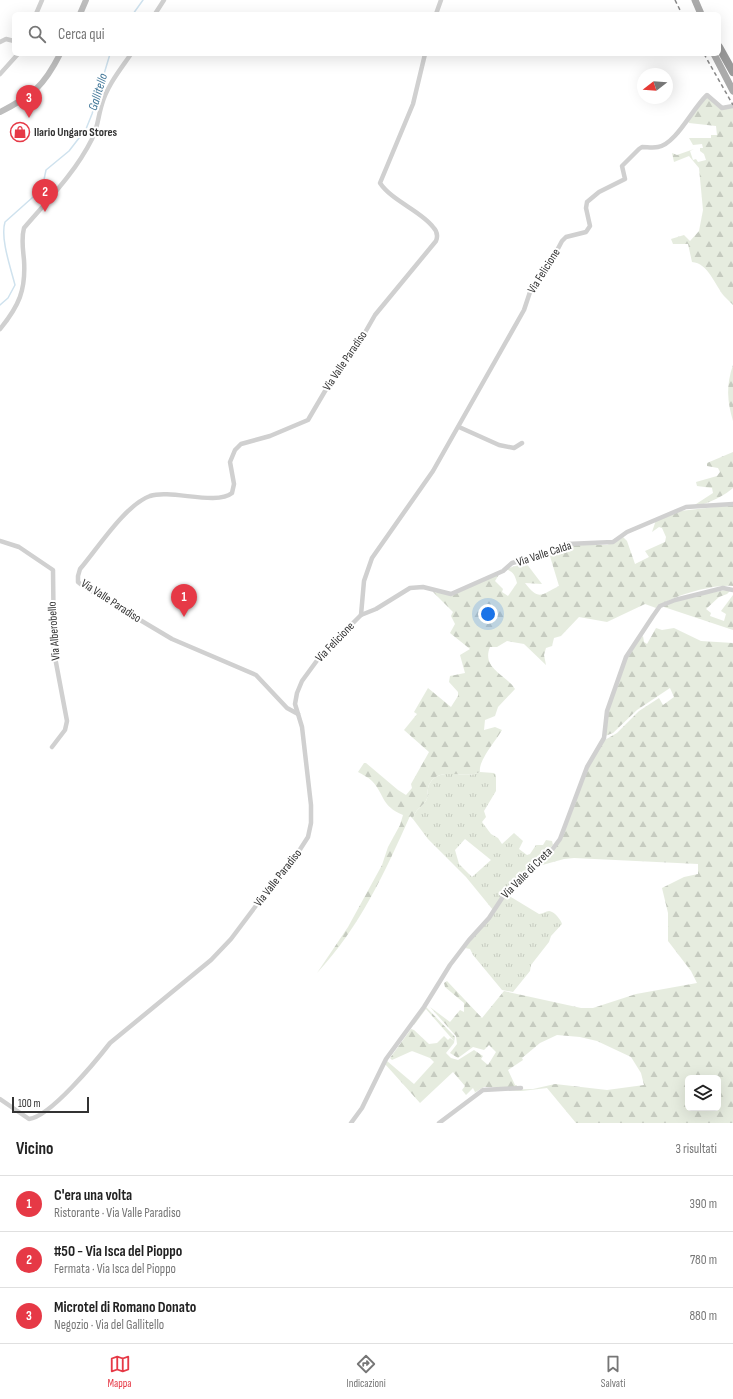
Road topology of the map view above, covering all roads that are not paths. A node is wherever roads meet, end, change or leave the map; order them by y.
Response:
1 (42, 0) edge
2 (86, 0) edge
3 (164, 0) edge
4 (441, 0) edge
5 (695, 0) edge
6 (37, 12) edge
7 (81, 12) edge
8 (156, 12) edge
9 (437, 12) edge
10 (700, 12) edge
11 (12, 40) edge
12 (0, 42) edge
13 (721, 51) edge
14 (16, 56) edge
15 (59, 56) edge
16 (129, 56) edge
17 (425, 56) edge
18 (715, 56) edge
19 (733, 72) edge
20 (0, 74) edge
21 (733, 91) edge
22 (733, 106) edge
23 (0, 112) edge
24 (0, 329) edge
25 (459, 427) junction
26 (522, 443) dead end
27 (733, 504) edge
28 (0, 541) edge
29 (733, 590) edge
30 (361, 615) junction
31 (298, 714) junction
32 (52, 747) dead end
33 (522, 1088) dead end
34 (0, 1099) edge
35 (351, 1123) edge
36 (439, 1123) edge

1 - 6 street
2 - 7 street
3 - 8 street
4 - 9 street
5 - 10 main road
11 - 12 street
13 - 19 highway
14 - 20 street
15 - 23 street
16 - 24 street
17 - 31 street, Via Valle Paradiso
18 - 21 main road
22 - 25 street, Via Felicione
25 - 26 street
25 - 30 street, Via Felicione
27 - 30 street, Via Valle Calda
28 - 32 street, Via Alberobello
29 - 35 street, Via Valle di Creta
30 - 31 street, Via Felicione
31 - 34 street, Via Valle Paradiso
33 - 36 street

